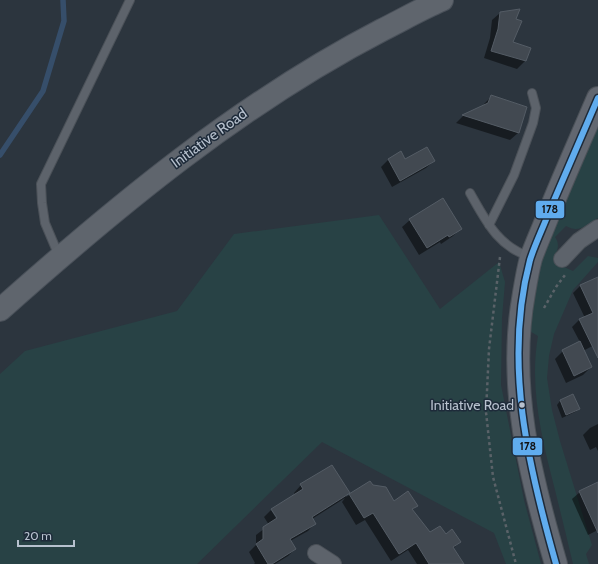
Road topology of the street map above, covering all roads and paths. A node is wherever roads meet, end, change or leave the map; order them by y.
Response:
1 (130, 0) edge
2 (442, 0) edge
3 (532, 93) dead end
4 (598, 98) edge
5 (470, 193) dead end
6 (489, 225) junction
7 (598, 228) edge
8 (505, 245) junction
9 (60, 257) junction
10 (531, 258) junction
11 (562, 259) joint
12 (0, 310) edge
13 (541, 314) dead end
14 (316, 553) dead end
15 (333, 564) edge
16 (516, 564) edge
17 (556, 564) edge

1 - 9 lane
2 - 9 main road, Initiative Road
3 - 6 lane
4 - 10 main road
5 - 6 lane
6 - 8 lane
7 - 11 street
8 - 10 lane
8 - 16 path
9 - 12 main road, Initiative Road
10 - 17 main road
11 - 13 path
14 - 15 street

